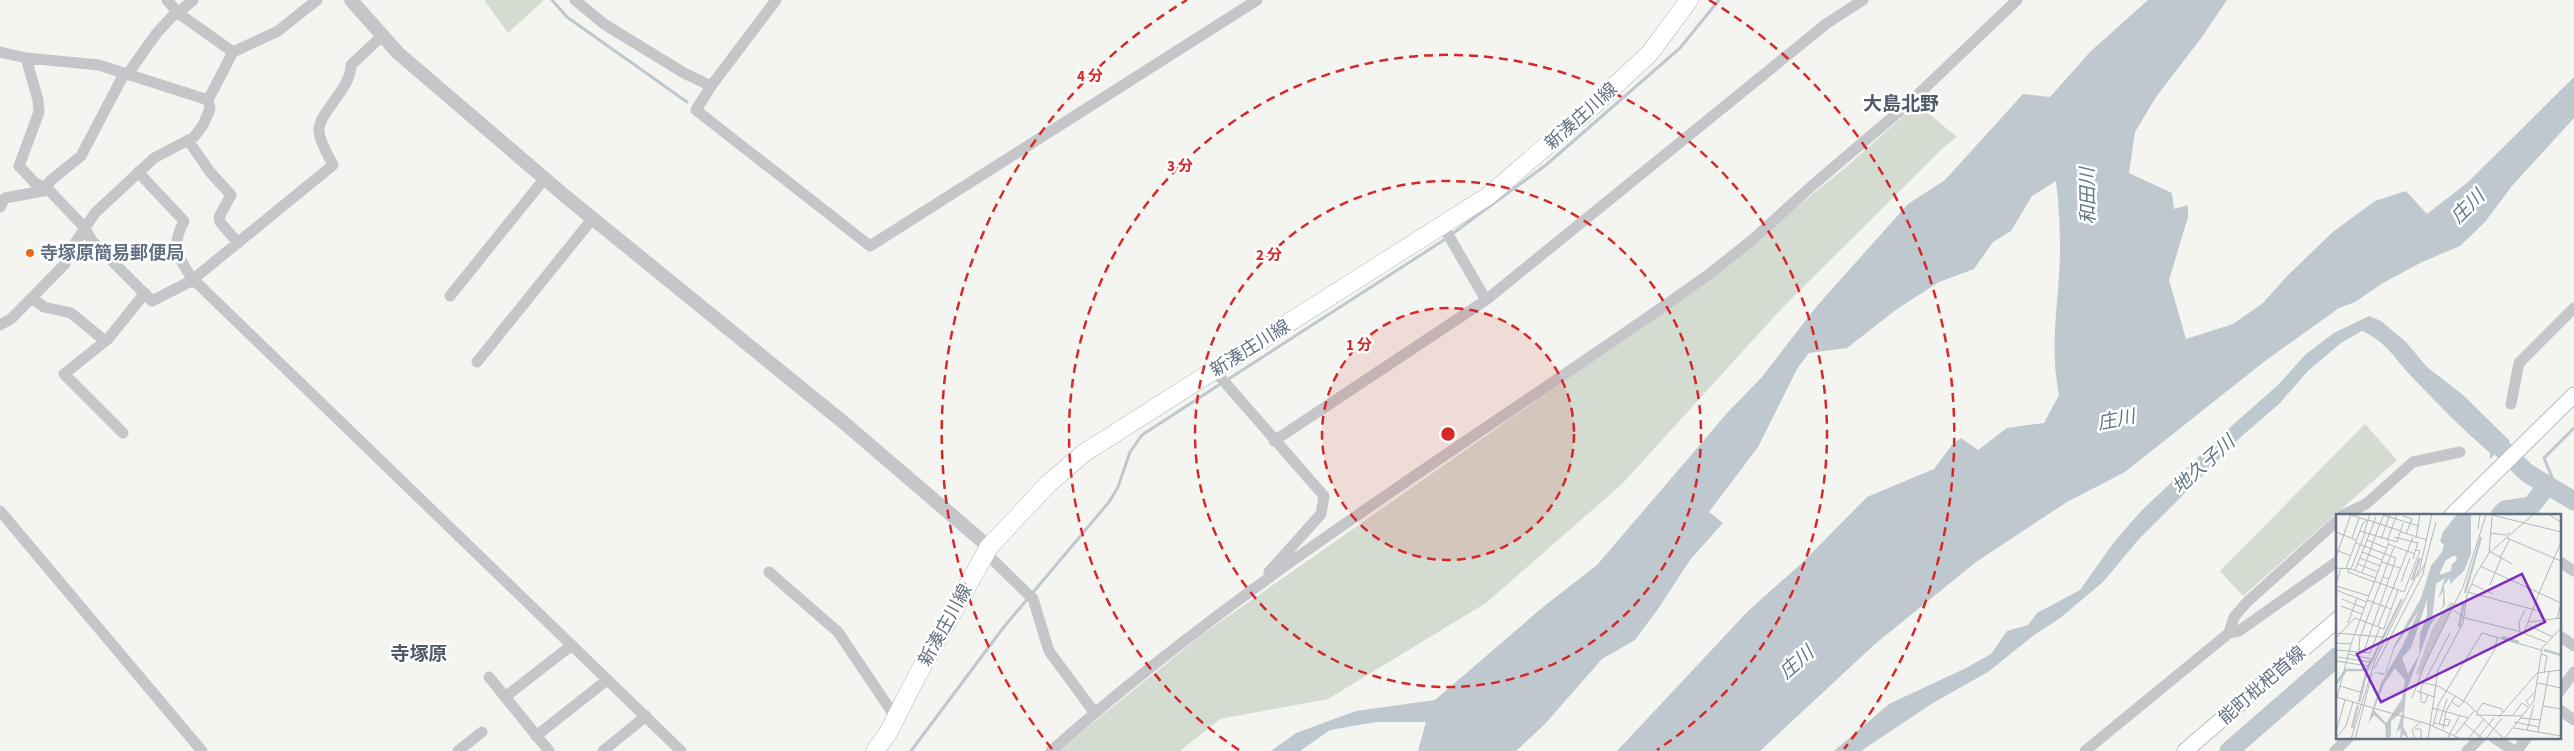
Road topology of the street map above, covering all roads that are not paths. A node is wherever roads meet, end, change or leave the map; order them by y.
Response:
1 (167, 0) edge
2 (193, 0) edge
3 (317, 0) edge
4 (351, 0) edge
5 (575, 0) edge
6 (776, 0) edge
7 (1257, 0) edge
8 (1689, 0) edge
9 (1863, 0) edge
10 (2017, 0) edge
11 (177, 12) junction
12 (382, 36) junction
13 (0, 52) edge
14 (232, 52) junction
15 (26, 58) junction
16 (125, 75) junction
17 (711, 86) junction
18 (208, 100) junction
19 (188, 140) junction
20 (138, 172) junction
21 (545, 178) junction
22 (48, 189) junction
23 (0, 207) edge
24 (594, 218) junction
25 (1443, 226) junction
26 (84, 227) junction
27 (238, 243) junction
28 (192, 280) junction
29 (144, 293) junction
30 (450, 296) dead end
31 (32, 298) junction
32 (1486, 300) junction
33 (2574, 308) edge
34 (0, 325) edge
35 (105, 341) junction
36 (477, 362) dead end
37 (1214, 370) junction
38 (2574, 395) edge
39 (2510, 404) dead end
40 (123, 433) dead end
41 (1274, 441) junction
42 (2460, 452) dead end
43 (0, 512) edge
44 (2345, 514) edge
45 (2453, 514) edge
46 (2336, 522) edge
47 (989, 546) junction
48 (2336, 562) edge
49 (2562, 563) edge
50 (2574, 571) edge
51 (770, 572) dead end
52 (1256, 586) junction
53 (2336, 621) edge
54 (2229, 633) junction
55 (2562, 637) edge
56 (572, 645) junction
57 (2574, 646) edge
58 (2574, 672) edge
59 (489, 677) dead end
60 (607, 680) junction
61 (2562, 688) edge
62 (505, 697) junction
63 (2562, 711) edge
64 (1094, 712) junction
65 (646, 716) junction
66 (896, 718) junction
67 (2574, 720) edge
68 (482, 732) dead end
69 (536, 736) junction
70 (2347, 738) edge
71 (2480, 738) edge
72 (2495, 738) edge
73 (2526, 738) edge
74 (2190, 749) edge
75 (202, 751) edge
76 (458, 751) edge
77 (549, 751) edge
78 (603, 751) edge
79 (681, 751) edge
80 (875, 751) edge
81 (1051, 751) edge
82 (2085, 751) edge
83 (2334, 751) edge
84 (2467, 751) edge
85 (2515, 751) edge

1 - 11 street
2 - 11 street
3 - 14 street
4 - 12 street
5 - 17 street
6 - 17 street
7 - 17 street
8 - 25 main road, 新湊庄川線
9 - 32 street
10 - 52 street
11 - 14 street
11 - 16 street
12 - 21 street
12 - 27 street
13 - 15 street
14 - 18 street
15 - 16 street
15 - 22 street
16 - 18 street
16 - 22 street
18 - 19 street
19 - 20 street
19 - 27 street
20 - 26 street
20 - 28 street
21 - 24 street
21 - 30 street
22 - 23 street
22 - 26 street
24 - 36 street
24 - 47 street
25 - 32 street
25 - 37 main road, 新湊庄川線
26 - 29 street
26 - 31 street
27 - 28 street
28 - 29 street
28 - 56 street
29 - 35 street
31 - 34 street
31 - 35 street
32 - 41 street
33 - 39 street
35 - 40 street
37 - 41 street
37 - 47 main road, 新湊庄川線
38 - 45 main road
41 - 52 street
42 - 44 street
43 - 75 street
46 - 54 street
47 - 64 street
47 - 66 main road, 新湊庄川線
48 - 54 street
49 - 50 street
51 - 66 street
52 - 64 street
53 - 74 main road, 能町枇杷首線
54 - 82 street
55 - 57 street
56 - 60 street
56 - 62 street
58 - 61 street
59 - 62 street
60 - 65 street
60 - 69 street
62 - 69 street
63 - 67 street
64 - 81 street
65 - 78 street
65 - 79 street
66 - 80 main road, 新湊庄川線
68 - 76 street
69 - 77 street
70 - 83 street
71 - 84 street
72 - 85 street
73 - 85 street

